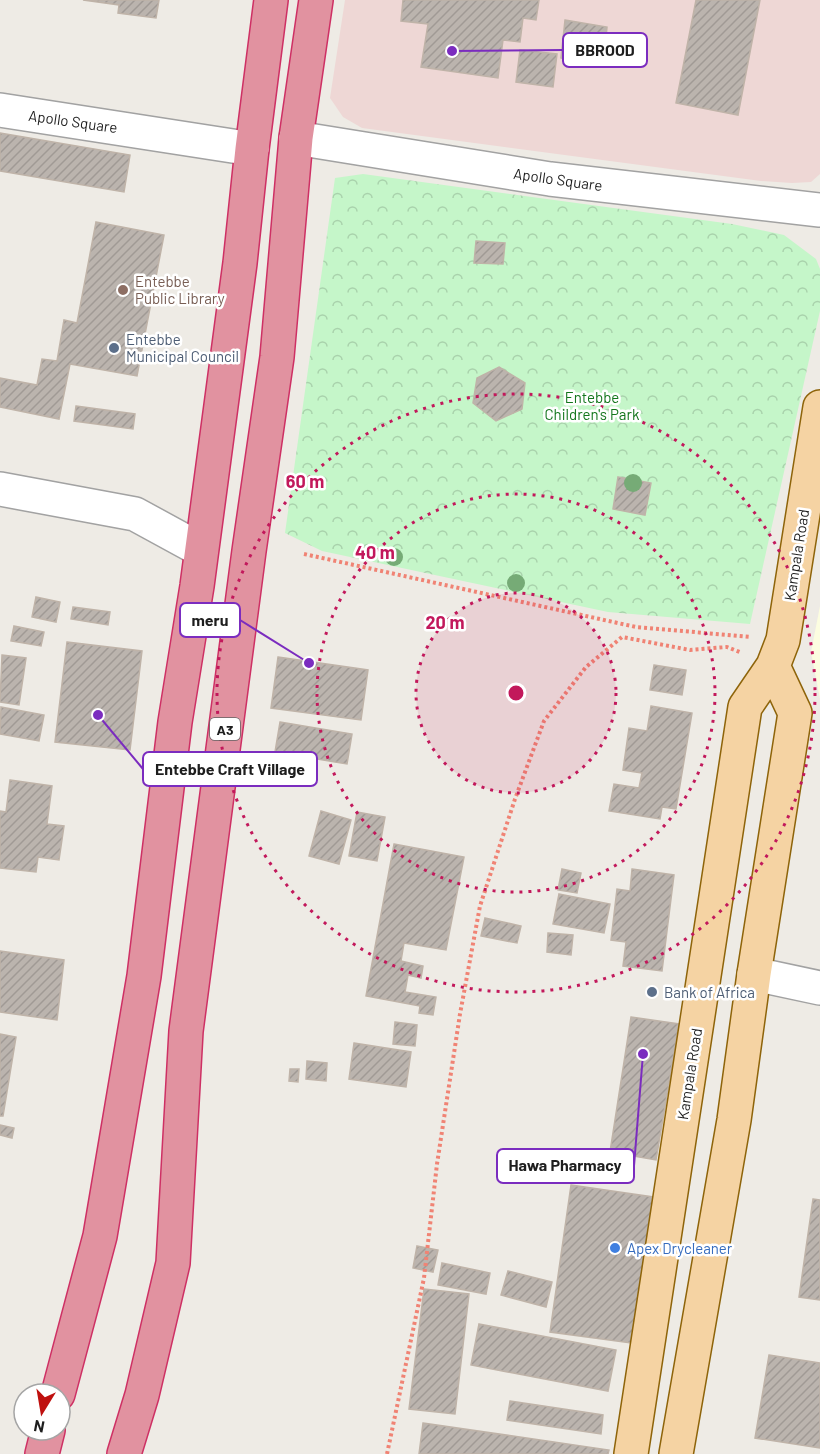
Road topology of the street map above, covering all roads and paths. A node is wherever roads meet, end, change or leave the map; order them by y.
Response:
1 (271, 0) edge
2 (316, 0) edge
3 (0, 110) edge
4 (296, 138) junction
5 (252, 149) junction
6 (820, 210) edge
7 (820, 407) edge
8 (0, 489) edge
9 (201, 550) junction
10 (304, 554) dead end
11 (778, 653) junction
12 (754, 974) junction
13 (820, 988) edge
14 (61, 1382) edge
15 (124, 1454) edge
16 (387, 1454) edge
17 (631, 1454) edge
18 (676, 1454) edge

1 - 5 highway
2 - 4 highway, A3
3 - 5 street, Apollo Square
4 - 6 street, Apollo Square
4 - 15 highway, A3
5 - 9 highway
7 - 11 main road, Kampala Road
8 - 9 street
9 - 14 highway
10 - 11 path
11 - 12 main road
11 - 16 path
11 - 17 main road, Kampala Road
12 - 13 street
12 - 18 main road

